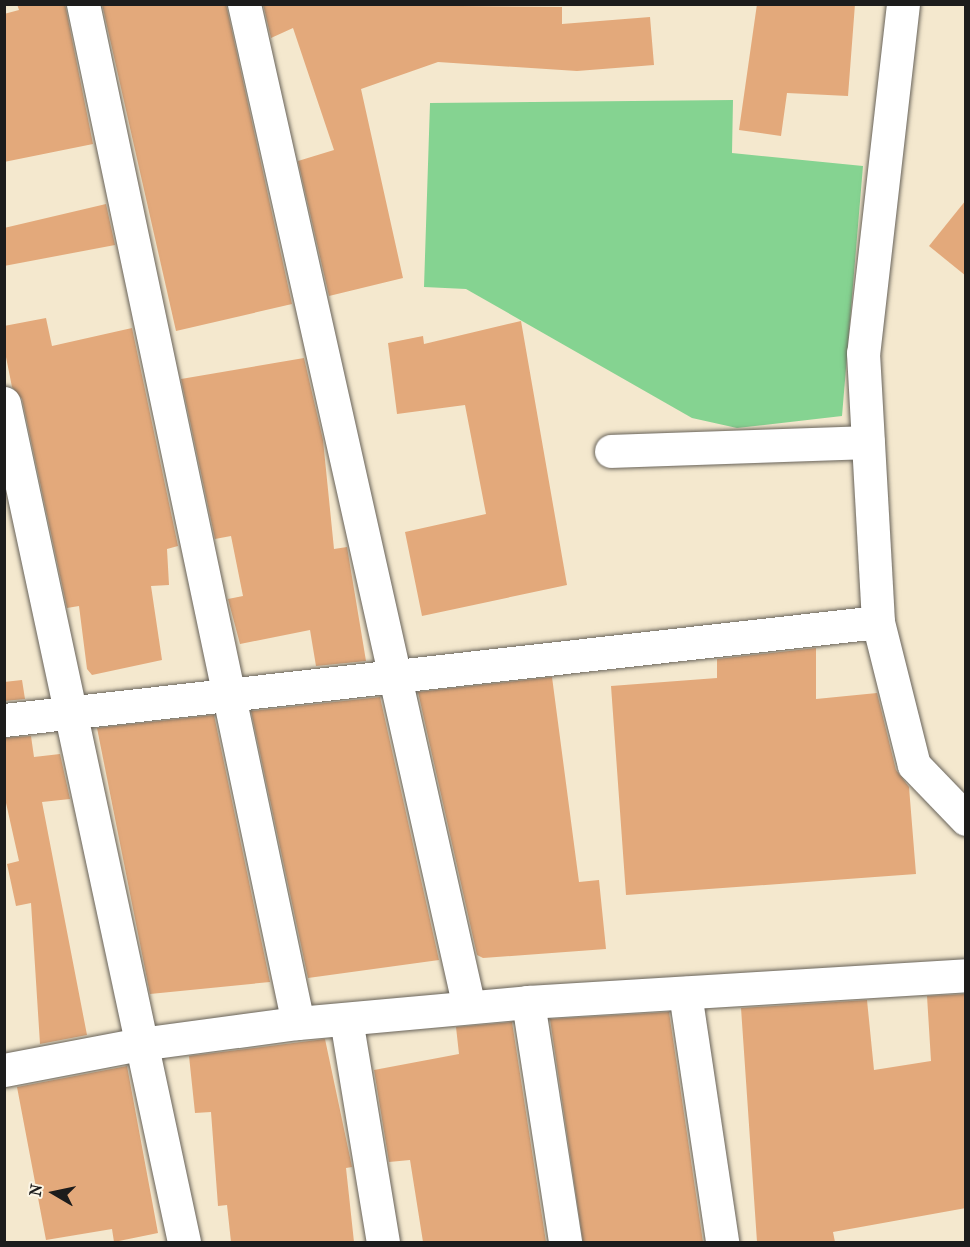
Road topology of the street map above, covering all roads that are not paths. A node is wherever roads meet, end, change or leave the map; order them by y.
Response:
1 (83, 4) edge
2 (244, 4) edge
3 (903, 4) edge
4 (4, 403) edge
5 (868, 442) junction
6 (611, 451) dead end
7 (878, 622) junction
8 (393, 676) junction
9 (228, 693) junction
10 (69, 709) junction
11 (4, 720) edge
12 (966, 819) edge
13 (966, 975) edge
14 (685, 993) junction
15 (528, 1002) junction
16 (469, 1007) junction
17 (346, 1019) junction
18 (298, 1023) junction
19 (140, 1044) junction
20 (4, 1070) edge
21 (184, 1242) edge
22 (383, 1242) edge
23 (565, 1242) edge
24 (722, 1242) edge

1 - 9 street
2 - 8 street
3 - 5 street
4 - 10 street
5 - 6 street
5 - 7 street
7 - 8 street
7 - 12 street
8 - 9 street
8 - 16 street
9 - 10 street
9 - 18 street
10 - 11 street
10 - 19 street
13 - 14 street
14 - 15 street
14 - 24 street
15 - 16 street
15 - 23 street
16 - 17 street
17 - 18 street
17 - 22 street
18 - 19 street
19 - 20 street
19 - 21 street

